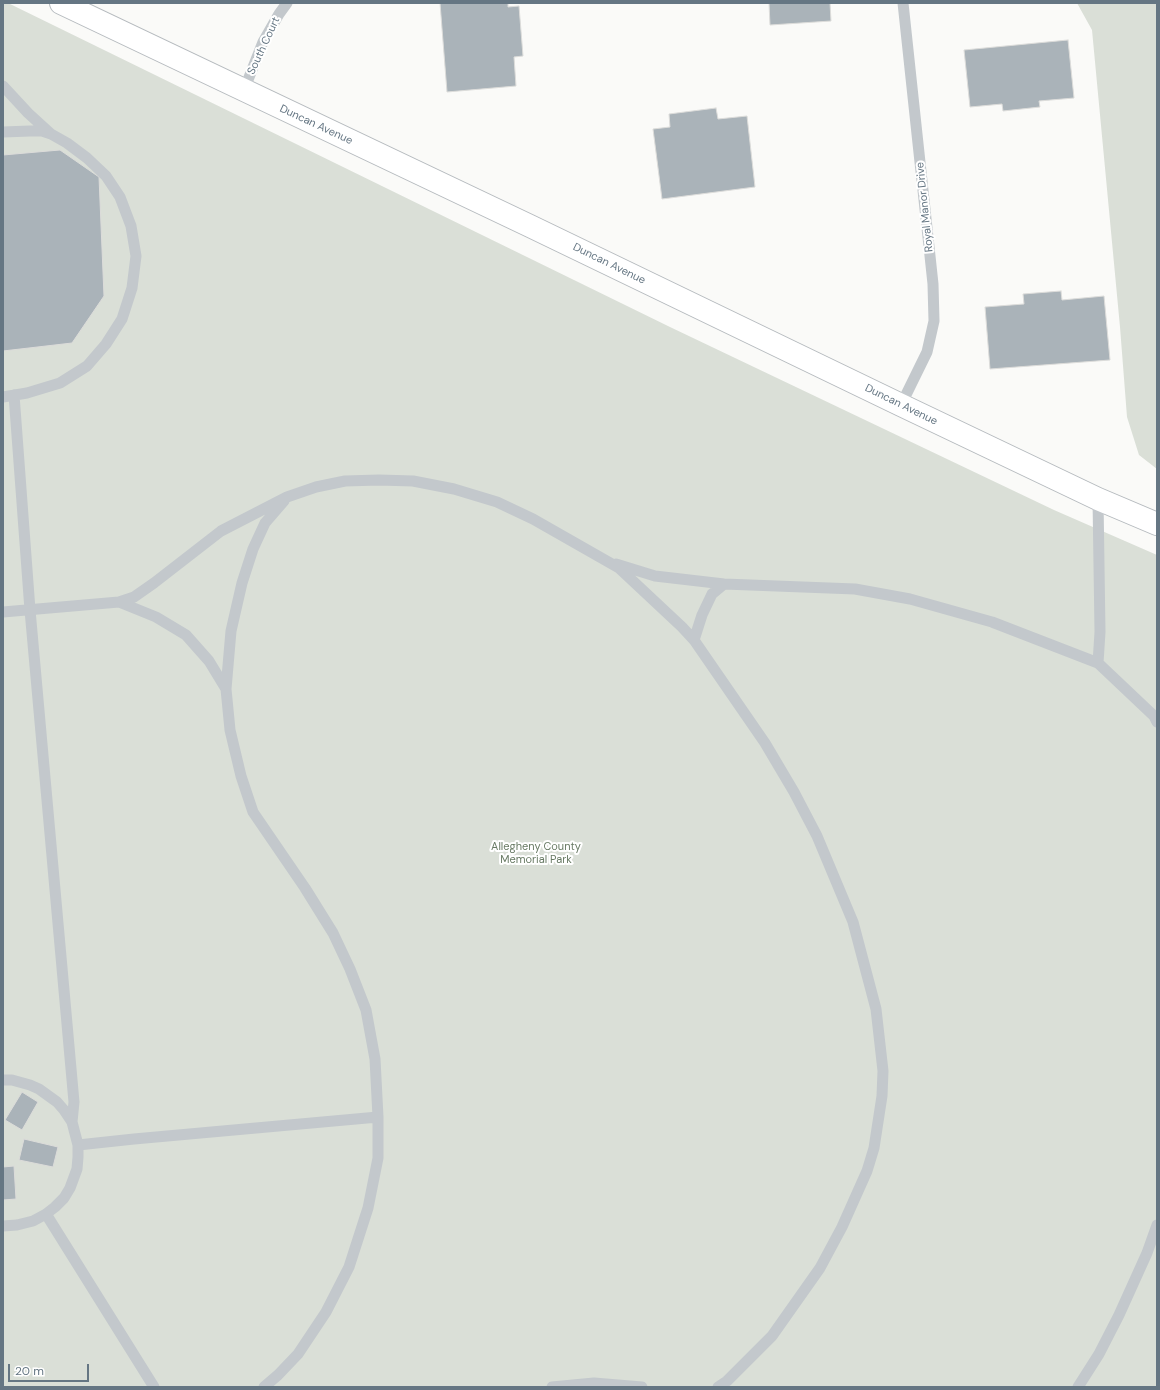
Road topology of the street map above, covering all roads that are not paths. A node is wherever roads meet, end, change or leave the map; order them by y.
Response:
1 (61, 3) edge
2 (287, 3) edge
3 (903, 3) edge
4 (3, 86) edge
5 (244, 90) junction
6 (3, 132) edge
7 (51, 134) junction
8 (9, 396) edge
9 (901, 405) junction
10 (287, 497) junction
11 (1098, 499) junction
12 (1157, 524) edge
13 (609, 562) junction
14 (724, 584) junction
15 (119, 602) junction
16 (30, 610) junction
17 (3, 612) edge
18 (694, 640) junction
19 (1098, 663) junction
20 (226, 689) junction
21 (1157, 722) edge
22 (3, 1080) edge
23 (378, 1117) junction
24 (72, 1122) junction
25 (78, 1145) junction
26 (46, 1214) junction
27 (1157, 1225) edge
28 (3, 1226) edge
29 (154, 1387) edge
30 (264, 1387) edge
31 (552, 1387) edge
32 (642, 1387) edge
33 (718, 1387) edge
34 (1078, 1387) edge

1 - 5 main road, Duncan Avenue
2 - 5 lane, South Court
3 - 9 lane, Royal Manor Drive
4 - 7 lane
5 - 9 main road, Duncan Avenue
6 - 7 lane
7 - 8 lane
8 - 16 lane
9 - 11 main road, Duncan Avenue
10 - 13 lane
10 - 15 lane
10 - 20 lane
11 - 12 main road, Duncan Avenue
11 - 19 lane
13 - 14 lane
13 - 18 lane
14 - 18 lane
14 - 19 lane
15 - 16 lane
15 - 20 lane
16 - 17 lane
16 - 24 lane
18 - 33 lane
19 - 21 lane
20 - 23 lane
22 - 24 lane
23 - 25 lane
23 - 30 lane
24 - 25 lane
25 - 26 lane
26 - 28 lane
26 - 29 lane
27 - 34 lane
31 - 32 lane

